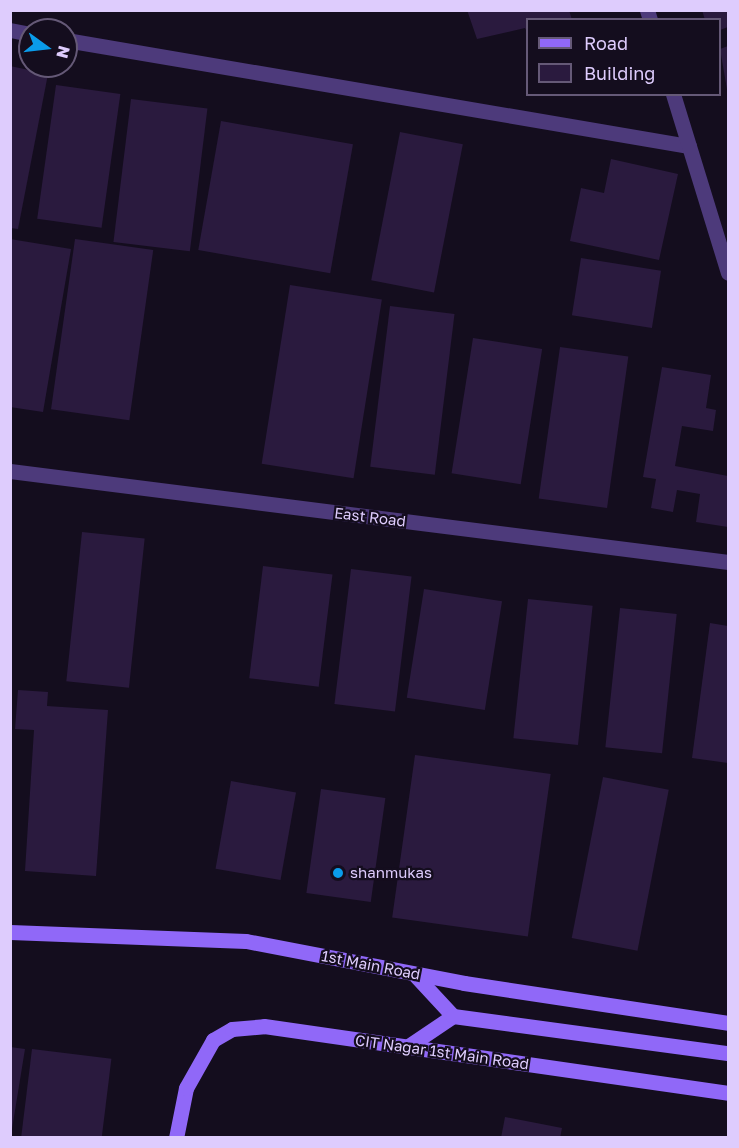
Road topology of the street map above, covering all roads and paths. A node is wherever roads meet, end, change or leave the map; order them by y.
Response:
1 (78, 42) edge
2 (674, 96) edge
3 (689, 146) junction
4 (729, 273) edge
5 (10, 471) edge
6 (729, 562) edge
7 (10, 932) edge
8 (414, 974) junction
9 (453, 1016) junction
10 (729, 1023) edge
11 (406, 1047) junction
12 (729, 1053) edge
13 (729, 1094) edge
14 (176, 1137) edge

1 - 3 street
2 - 3 street
3 - 4 street
5 - 6 street, East Road
7 - 8 main road, 1st Main Road
8 - 9 main road
8 - 10 main road, 1st Main Road
9 - 11 main road
9 - 12 main road
11 - 13 main road, CIT Nagar 1st Main Road
11 - 14 main road, CIT Nagar 1st Main Road

